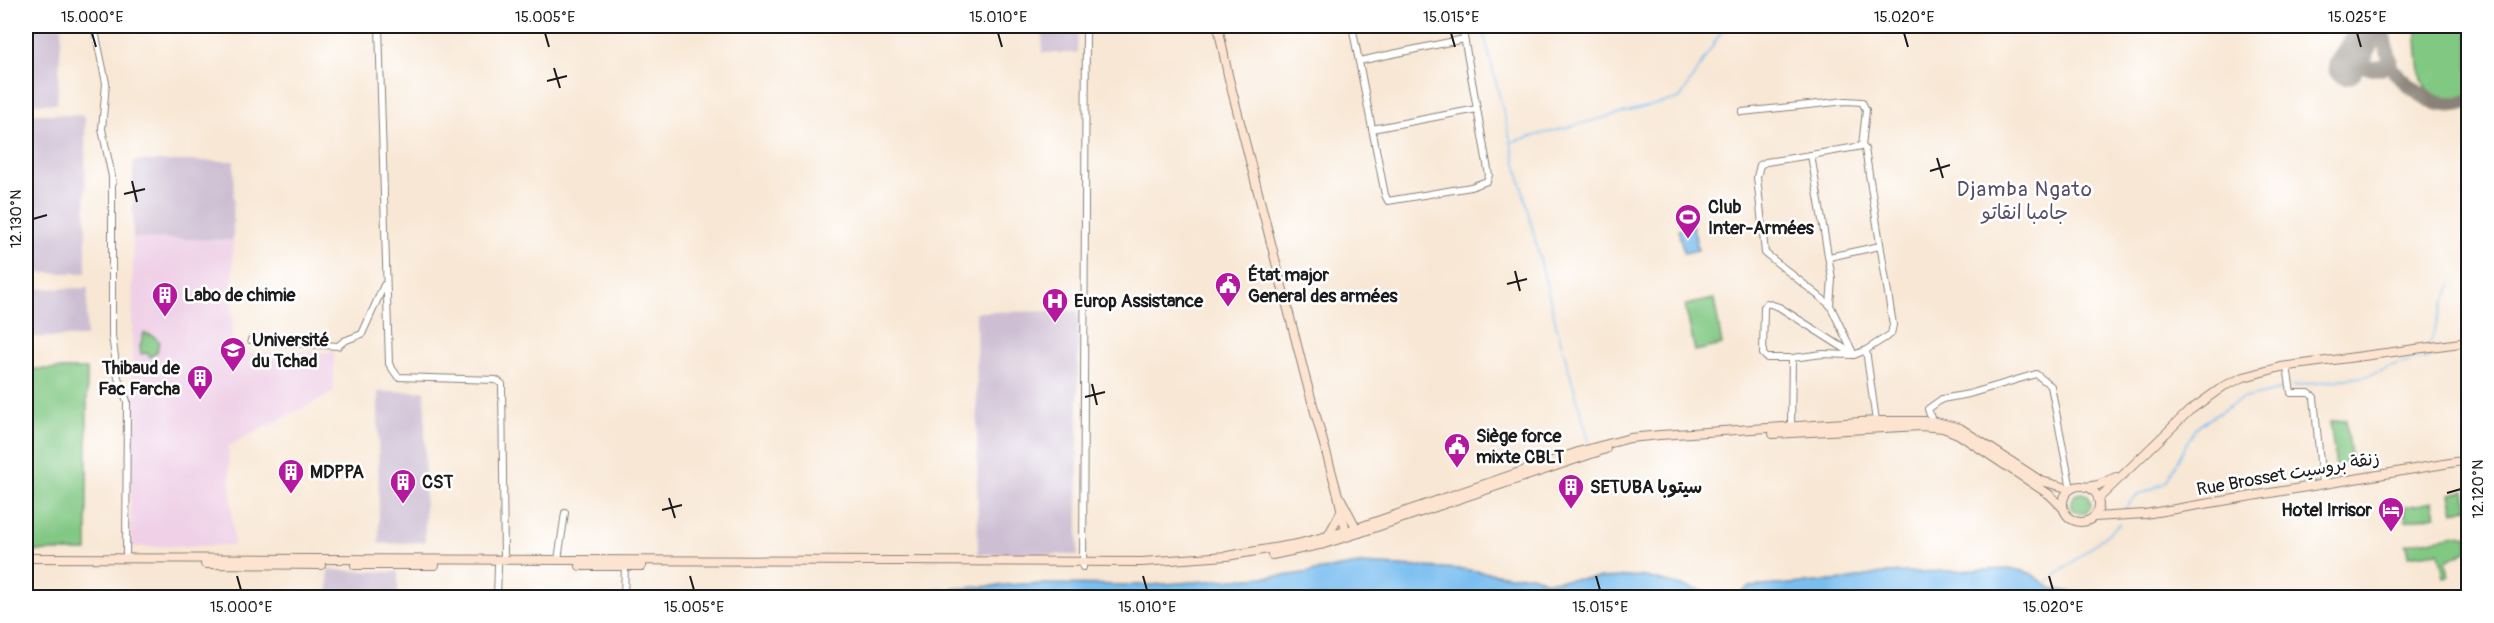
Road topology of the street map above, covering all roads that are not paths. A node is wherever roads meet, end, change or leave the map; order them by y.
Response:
1 (94, 26) edge
2 (379, 26) edge
3 (1086, 26) edge
4 (1218, 26) edge
5 (1352, 26) edge
6 (1462, 26) edge
7 (1464, 39) junction
8 (1359, 61) junction
9 (1477, 109) junction
10 (1742, 112) dead end
11 (1372, 129) junction
12 (1862, 146) junction
13 (1811, 155) junction
14 (1880, 246) junction
15 (1829, 257) junction
16 (385, 282) junction
17 (1830, 305) junction
18 (251, 340) dead end
19 (2469, 342) edge
20 (1866, 350) junction
21 (1854, 355) junction
22 (1792, 358) junction
23 (2287, 366) junction
24 (1876, 421) junction
25 (1932, 421) junction
26 (1796, 429) junction
27 (2469, 460) edge
28 (2129, 468) junction
29 (2322, 484) junction
30 (2085, 487) junction
31 (2071, 489) junction
32 (2099, 501) junction
33 (2063, 507) junction
34 (1344, 511) junction
35 (565, 513) dead end
36 (2114, 515) junction
37 (2094, 517) junction
38 (1370, 523) junction
39 (1358, 531) junction
40 (1346, 534) junction
41 (1328, 537) junction
42 (26, 558) edge
43 (126, 559) junction
44 (558, 560) junction
45 (196, 562) junction
46 (501, 563) junction
47 (625, 563) junction
48 (26, 564) edge
49 (1083, 564) junction
50 (497, 597) edge
51 (624, 597) edge

1 - 43 street
2 - 16 street
3 - 49 street
4 - 34 main road
5 - 8 street
6 - 7 street
7 - 8 street
7 - 9 street
8 - 11 street
9 - 11 street
9 - 11 street
10 - 12 street
12 - 13 street
12 - 14 street
13 - 15 street
13 - 17 street
14 - 15 street
14 - 20 street
15 - 17 street
16 - 18 street
16 - 46 street
17 - 21 street
19 - 23 main road
20 - 21 street
20 - 24 street
21 - 22 street
21 - 22 street
22 - 26 street
23 - 28 main road
23 - 29 street
24 - 25 main road
24 - 26 main road
25 - 31 main road
25 - 31 street
26 - 33 main road
26 - 38 main road
26 - 39 main road
27 - 29 main road, Rue Brosset زنقة بروسيت
28 - 30 main road
28 - 32 main road
29 - 36 main road, Rue Brosset زنقة بروسيت
30 - 31 main road
30 - 32 main road
31 - 33 main road
32 - 36 main road
32 - 37 main road
33 - 37 main road
34 - 38 main road
34 - 39 main road
34 - 40 main road
34 - 41 main road
35 - 44 street
36 - 37 main road, Rue Brosset زنقة بروسيت
38 - 39 main road
39 - 40 main road
40 - 41 main road
40 - 49 main road
41 - 49 main road
42 - 43 main road
43 - 45 main road
44 - 46 main road
44 - 47 main road
45 - 46 main road
45 - 48 main road
46 - 47 main road
46 - 50 street
47 - 49 main road
47 - 51 street

